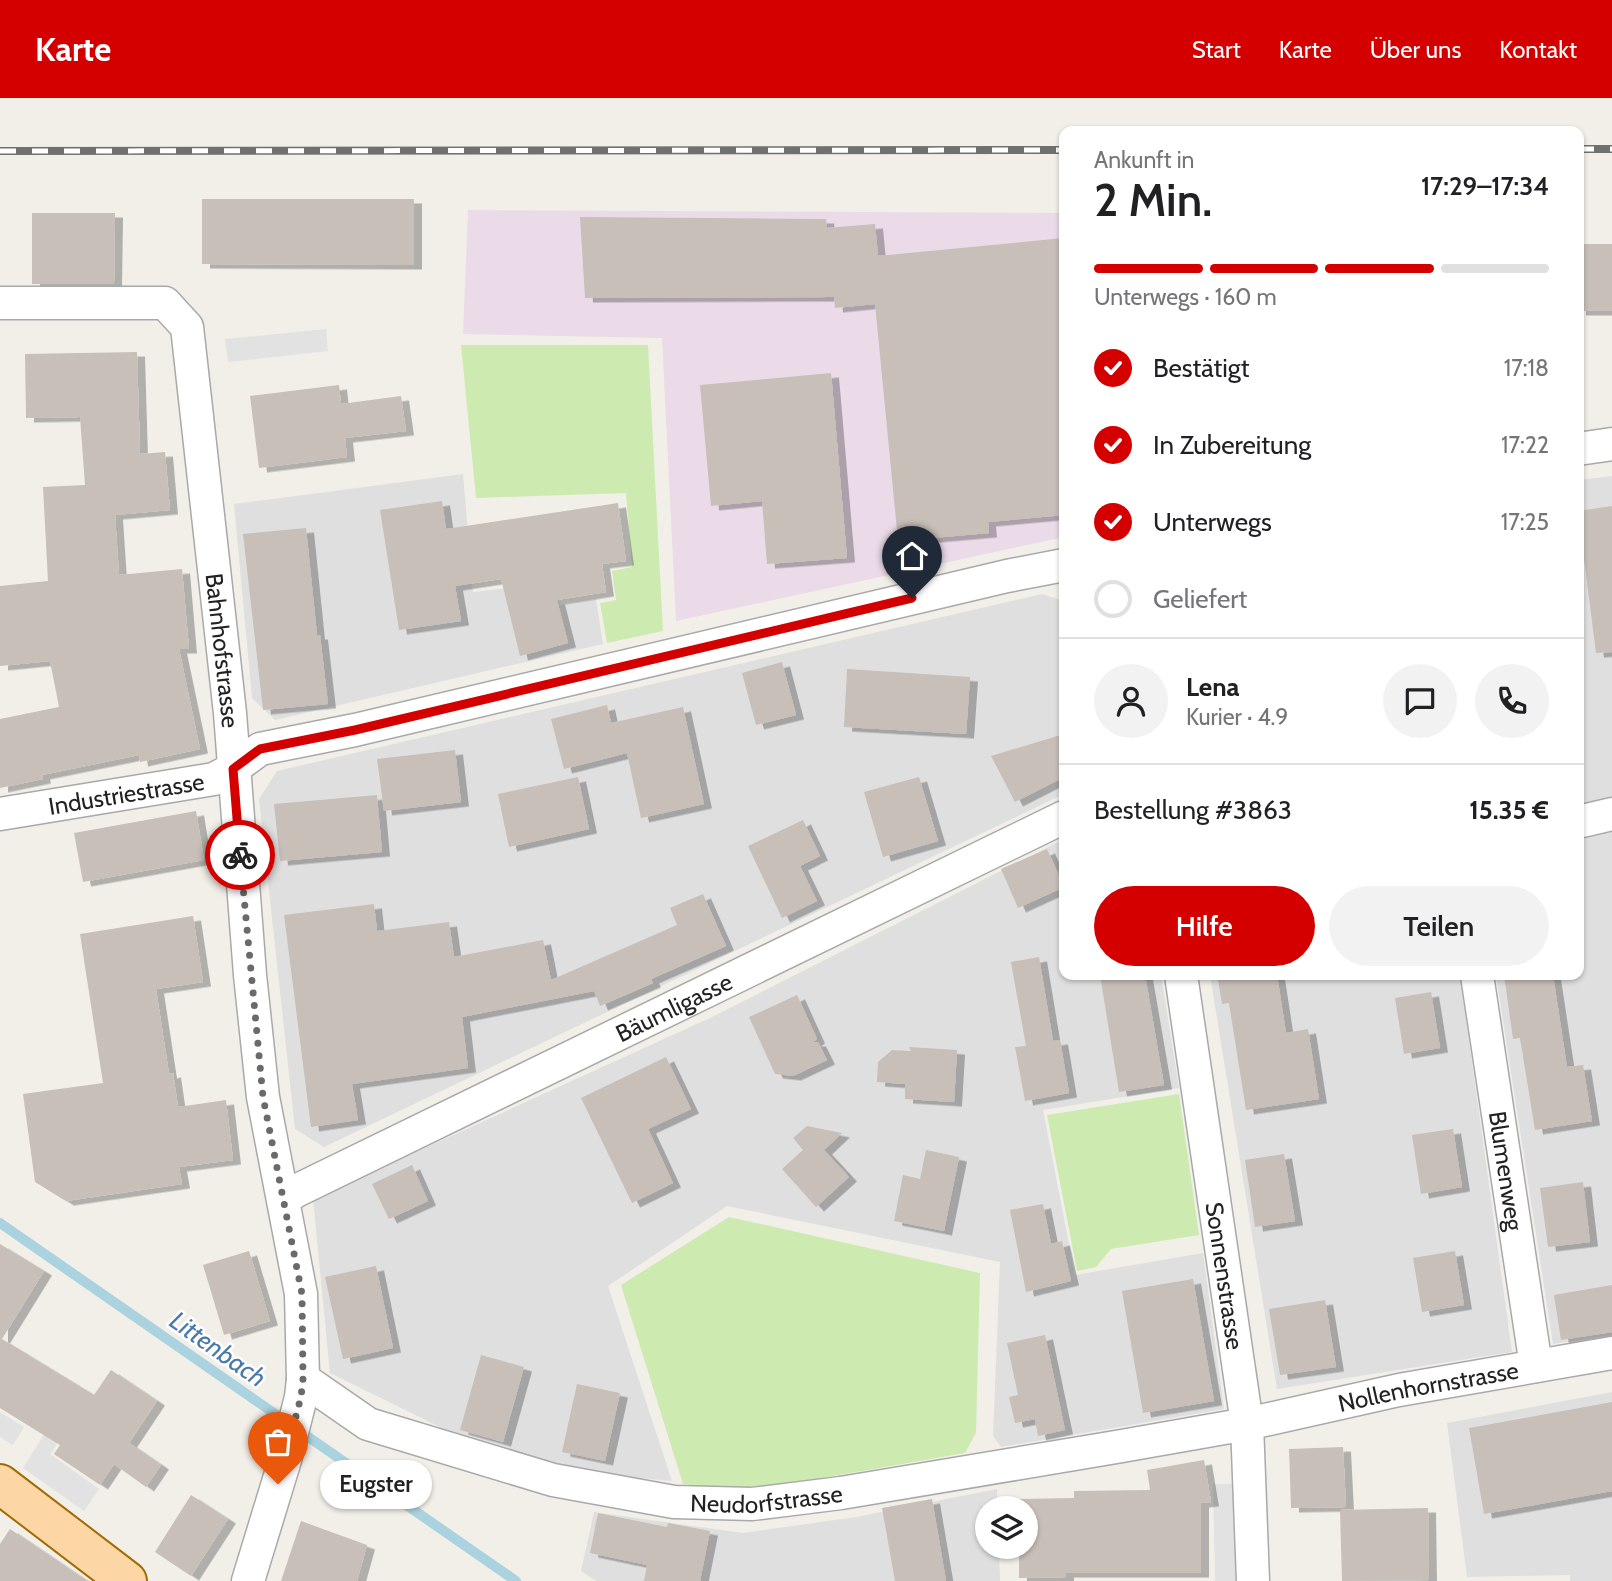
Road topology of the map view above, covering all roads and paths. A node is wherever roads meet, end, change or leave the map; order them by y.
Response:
1 (0, 303) edge
2 (1612, 444) edge
3 (1584, 448) edge
4 (1059, 566) edge
5 (233, 769) junction
6 (0, 814) edge
7 (1612, 814) edge
8 (1059, 819) edge
9 (1584, 821) edge
10 (1182, 980) edge
11 (1478, 980) edge
12 (284, 1198) junction
13 (1612, 1353) edge
14 (1536, 1366) junction
15 (302, 1388) junction
16 (1247, 1424) junction
17 (0, 1484) edge
18 (119, 1579) edge
19 (248, 1581) edge
20 (1253, 1581) edge

1 - 5 street, Bahnhofstrasse
2 - 3 street
4 - 5 street, Industriestrasse
5 - 6 street, Industriestrasse
5 - 12 street, Bahnhofstrasse
7 - 9 street
8 - 12 street, Bäumligasse
10 - 16 street, Sonnenstrasse
11 - 14 street, Blumenweg
12 - 15 street, Bahnhofstrasse
13 - 14 street, Nollenhornstrasse
14 - 16 street, Nollenhornstrasse
15 - 16 street, Neudorfstrasse
15 - 19 street, Bahnhofstrasse
16 - 20 street, Sonnenstrasse
17 - 18 main road

